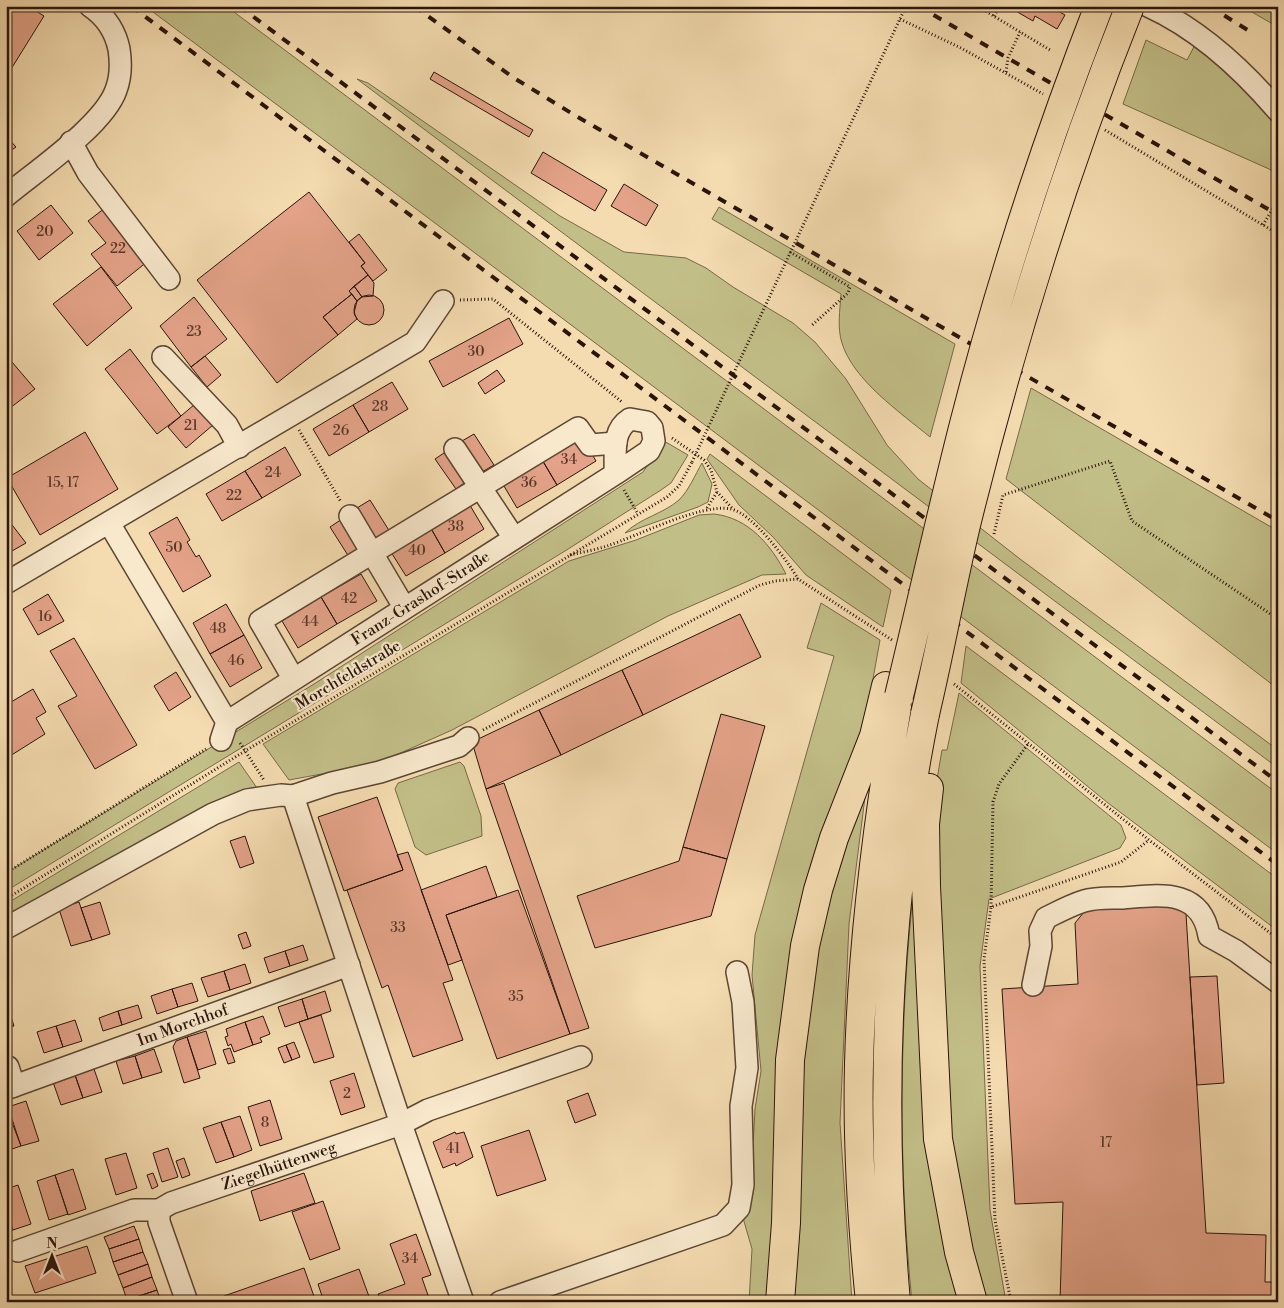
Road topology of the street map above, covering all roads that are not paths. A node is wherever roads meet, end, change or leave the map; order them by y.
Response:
1 (1099, 6) edge
2 (1130, 6) edge
3 (1148, 6) edge
4 (96, 10) edge
5 (1278, 111) edge
6 (71, 142) junction
7 (6, 196) edge
8 (170, 279) dead end
9 (443, 301) road end
10 (163, 357) dead end
11 (616, 443) junction
12 (240, 447) junction
13 (454, 449) dead end
14 (615, 474) junction
15 (479, 486) junction
16 (350, 516) dead end
17 (109, 523) junction
18 (514, 538) junction
19 (372, 553) junction
20 (6, 582) edge
21 (404, 608) junction
22 (293, 678) junction
23 (892, 691) junction
24 (931, 718) junction
25 (468, 738) road end
26 (293, 796) junction
27 (6, 928) edge
28 (349, 965) junction
29 (737, 972) dead end
30 (1278, 982) edge
31 (1033, 985) dead end
32 (581, 1057) dead end
33 (10, 1081) edge
34 (401, 1124) junction
35 (160, 1210) junction
36 (18, 1251) dead end
37 (187, 1302) edge
38 (463, 1302) edge
39 (500, 1302) edge
40 (780, 1302) edge
41 (870, 1302) edge
42 (896, 1302) edge
43 (973, 1302) edge

1 - 23 highway, bridge
2 - 24 highway, bridge
3 - 5 street
4 - 6 street
6 - 7 street
6 - 8 street
9 - 12 street
10 - 12 street
11 - 14 street
11 - 14 street, Franz-Grashof-Straße
11 - 15 street
12 - 17 street
13 - 15 street
14 - 18 street, Franz-Grashof-Straße
15 - 18 street
15 - 19 street
16 - 19 street
17 - 20 street
17 - 22 street, Franz-Grashof-Straße
18 - 21 street, Franz-Grashof-Straße
19 - 21 street
19 - 22 street
21 - 22 street, Franz-Grashof-Straße
23 - 40 highway
23 - 41 highway
24 - 42 highway
24 - 43 highway
25 - 26 street
26 - 27 street
26 - 28 street
28 - 33 street, Im Morchhof
28 - 34 street
29 - 39 street
30 - 31 street
32 - 34 street
34 - 35 street, Ziegelhüttenweg
34 - 38 street
35 - 36 street, Ziegelhüttenweg
35 - 37 street

